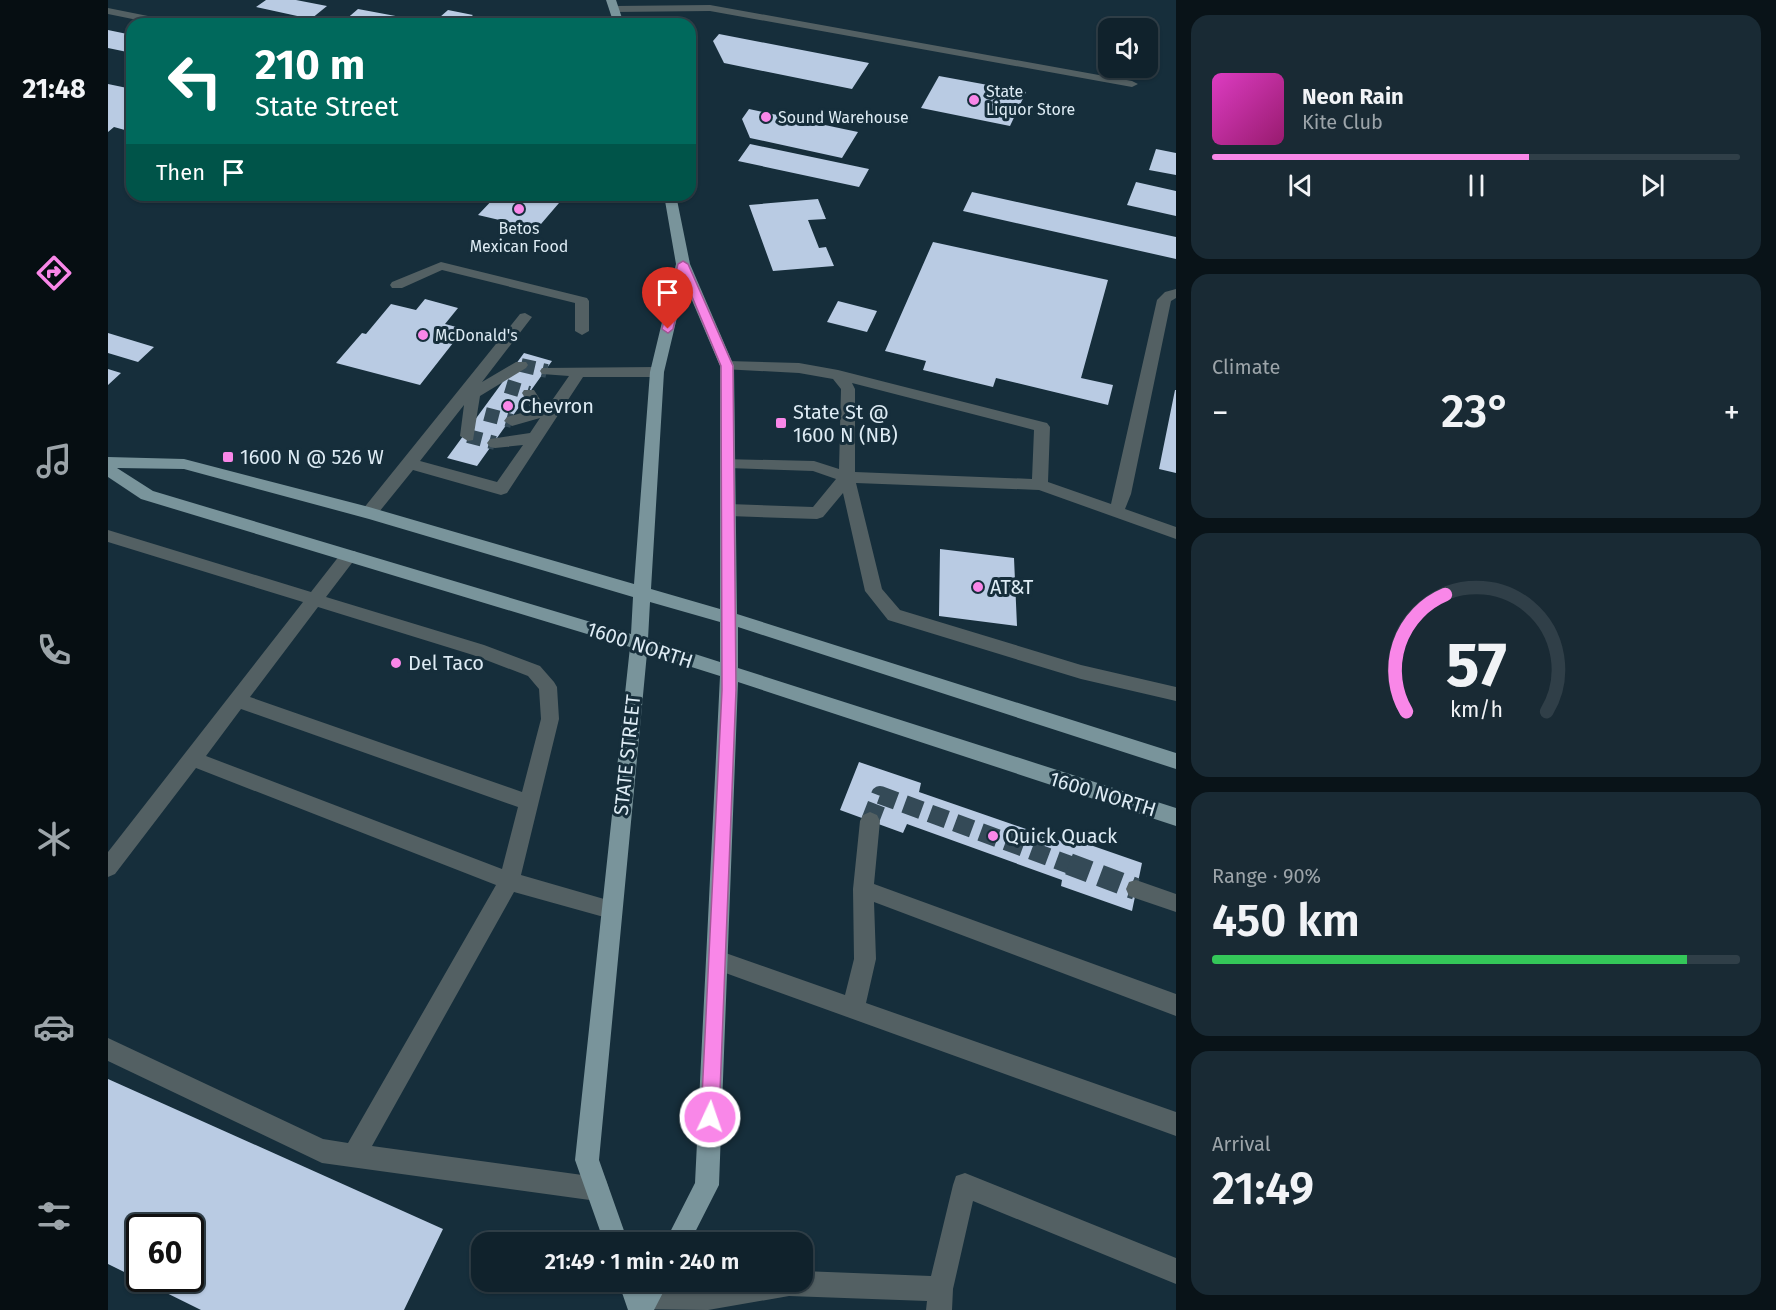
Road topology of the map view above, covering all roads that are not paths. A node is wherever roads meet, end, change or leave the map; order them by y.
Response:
1 (613, 5) edge
2 (108, 11) edge
3 (143, 18) edge
4 (1132, 84) dead end
5 (671, 201) edge
6 (683, 264) junction
7 (397, 285) dead end
8 (1176, 293) edge
9 (525, 317) dead end
10 (582, 331) dead end
11 (521, 365) tunnel mouth
12 (727, 366) junction
13 (547, 371) tunnel mouth
14 (579, 372) junction
15 (657, 372) junction
16 (838, 375) junction
17 (506, 386) tunnel mouth
18 (470, 393) junction
19 (529, 393) tunnel mouth
20 (485, 414) tunnel mouth
21 (545, 415) junction
22 (512, 421) tunnel mouth
23 (468, 436) dead end
24 (535, 438) junction
25 (495, 443) tunnel mouth
26 (108, 462) edge
27 (728, 463) junction
28 (410, 464) junction
29 (108, 469) edge
30 (847, 477) junction
31 (1040, 485) junction
32 (729, 510) junction
33 (1116, 512) junction
34 (369, 513) junction
35 (1176, 533) edge
36 (108, 536) edge
37 (349, 555) junction
38 (643, 594) junction
39 (313, 601) junction
40 (730, 620) junction
41 (639, 643) junction
42 (729, 674) junction
43 (1176, 694) edge
44 (238, 700) junction
45 (193, 759) junction
46 (1176, 761) edge
47 (527, 802) junction
48 (1176, 817) edge
49 (870, 822) tunnel mouth
50 (108, 868) edge
51 (509, 881) junction
52 (864, 889) junction
53 (1136, 889) tunnel mouth
54 (1176, 903) edge
55 (611, 910) junction
56 (717, 960) junction
57 (1176, 1005) edge
58 (853, 1010) junction
59 (108, 1048) edge
60 (1176, 1124) edge
61 (354, 1155) junction
62 (597, 1189) junction
63 (612, 1232) edge
64 (682, 1232) edge
65 (1176, 1272) edge
66 (635, 1292) edge
67 (650, 1292) edge
68 (940, 1300) edge
69 (641, 1310) edge

1 - 4 street
2 - 3 street
5 - 6 main road, STATE STREET
6 - 12 main road, STATE STREET
6 - 15 main road, STATE STREET
7 - 10 street
8 - 33 street
9 - 18 street
11 - 18 street
12 - 16 street
12 - 27 main road, STATE STREET
13 - 14 street
14 - 15 street
14 - 21 street
15 - 38 main road, STATE STREET
16 - 30 street
16 - 31 street
17 - 18 street
18 - 20 street
18 - 23 street
18 - 28 street
19 - 21 street
21 - 22 street
21 - 24 street
24 - 25 street
24 - 28 street
26 - 34 main road
27 - 30 street
27 - 32 main road, STATE STREET
28 - 34 street
29 - 37 main road, 1600 NORTH
30 - 31 street
30 - 32 street
30 - 43 street
31 - 33 street
32 - 40 main road, STATE STREET
33 - 35 street
34 - 38 main road
36 - 39 street
37 - 39 street
37 - 41 main road, 1600 NORTH
38 - 40 main road
38 - 41 main road, STATE STREET
39 - 44 street
39 - 47 street
40 - 42 main road, STATE STREET
40 - 46 main road
41 - 42 main road, 1600 NORTH
41 - 55 main road, STATE STREET
42 - 48 main road, 1600 NORTH
42 - 56 main road, STATE STREET
44 - 45 street
44 - 47 street
45 - 50 street
45 - 51 street
47 - 51 street
49 - 52 street
51 - 55 street
51 - 61 street
52 - 57 street
52 - 58 street
53 - 54 street
55 - 62 main road, STATE STREET
56 - 58 street
56 - 64 main road, STATE STREET
58 - 60 street
59 - 61 street
61 - 62 street
62 - 63 main road, STATE STREET
65 - 68 street
66 - 69 main road
67 - 69 main road
68 - 69 street

